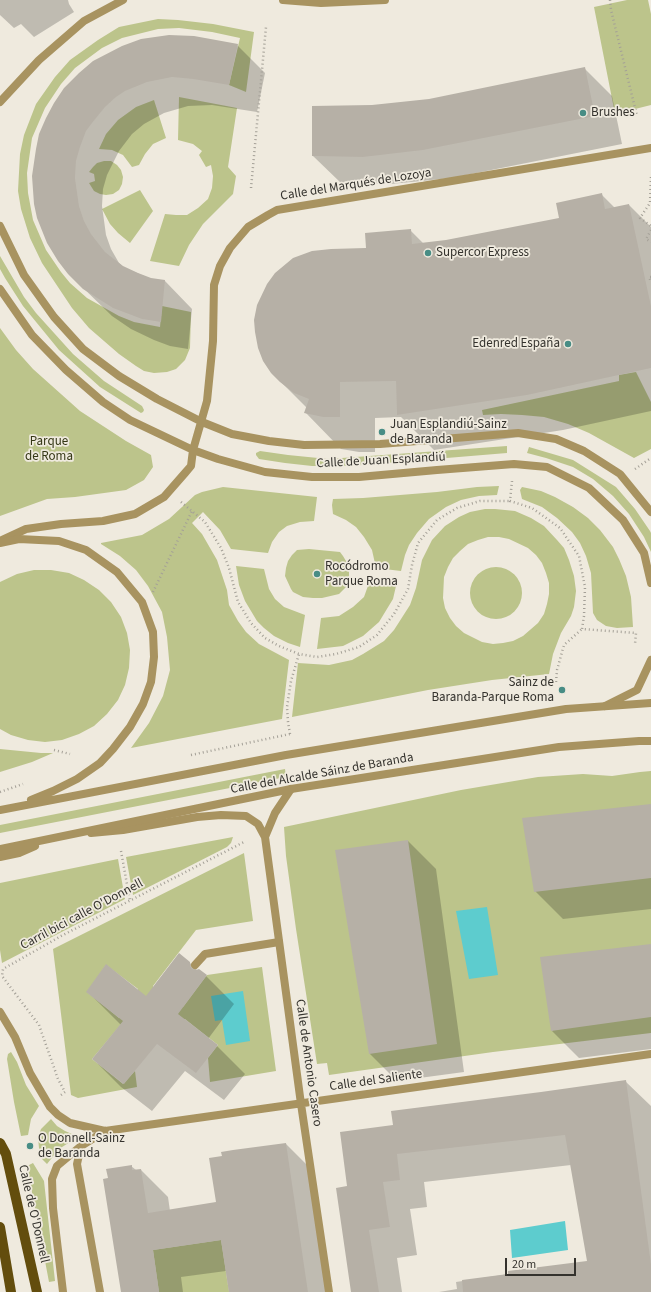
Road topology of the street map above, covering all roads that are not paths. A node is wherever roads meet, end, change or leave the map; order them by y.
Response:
1 (123, 0) edge
2 (283, 0) edge
3 (385, 0) edge
4 (0, 102) edge
5 (651, 148) edge
6 (0, 226) edge
7 (0, 289) edge
8 (202, 422) junction
9 (193, 450) junction
10 (651, 512) edge
11 (0, 542) edge
12 (651, 583) edge
13 (651, 660) edge
14 (651, 703) edge
15 (603, 707) junction
16 (651, 741) edge
17 (291, 789) junction
18 (0, 809) edge
19 (74, 834) junction
20 (265, 837) junction
21 (52, 838) junction
22 (0, 849) edge
23 (0, 857) edge
24 (279, 942) junction
25 (194, 965) dead end
26 (0, 1012) edge
27 (651, 1054) edge
28 (301, 1104) junction
29 (105, 1131) junction
30 (0, 1143) edge
31 (81, 1146) junction
32 (0, 1226) edge
33 (11, 1292) edge
34 (37, 1292) edge
35 (63, 1292) edge
36 (100, 1292) edge
37 (329, 1292) edge

1 - 4 street
2 - 3 street
5 - 8 street, Calle del Marqués de Lozoya
6 - 8 street, Calle de Juan Esplandiú
7 - 9 street, Calle de Juan Esplandiú
8 - 9 street, Calle del Marqués de Lozoya
8 - 10 street, Calle de Juan Esplandiú
9 - 11 street, Calle del Marqués de Lozoya
9 - 12 street, Calle de Juan Esplandiú
11 - 18 street
13 - 15 street
14 - 15 street, Calle del Alcalde Sáinz de Baranda
15 - 18 street, Calle del Alcalde Sáinz de Baranda
16 - 17 street, Calle del Alcalde Sáinz de Baranda
17 - 19 street, Calle del Alcalde Sáinz de Baranda
17 - 20 street
19 - 20 street, Calle de Antonio Casero
19 - 21 street, Calle del Alcalde Sáinz de Baranda
20 - 24 street, Calle de Antonio Casero
21 - 22 street, Calle del Alcalde Sáinz de Baranda
21 - 23 street
24 - 25 street
24 - 28 street, Calle de Antonio Casero
26 - 29 street
27 - 28 street, Calle del Saliente
28 - 29 street, Calle del Saliente
28 - 37 street, Calle de Antonio Casero
29 - 31 street, Calle de O'Donnell
30 - 34 main road, Calle de O'Donnell
31 - 35 street, Calle de O'Donnell
31 - 36 street
32 - 33 main road

